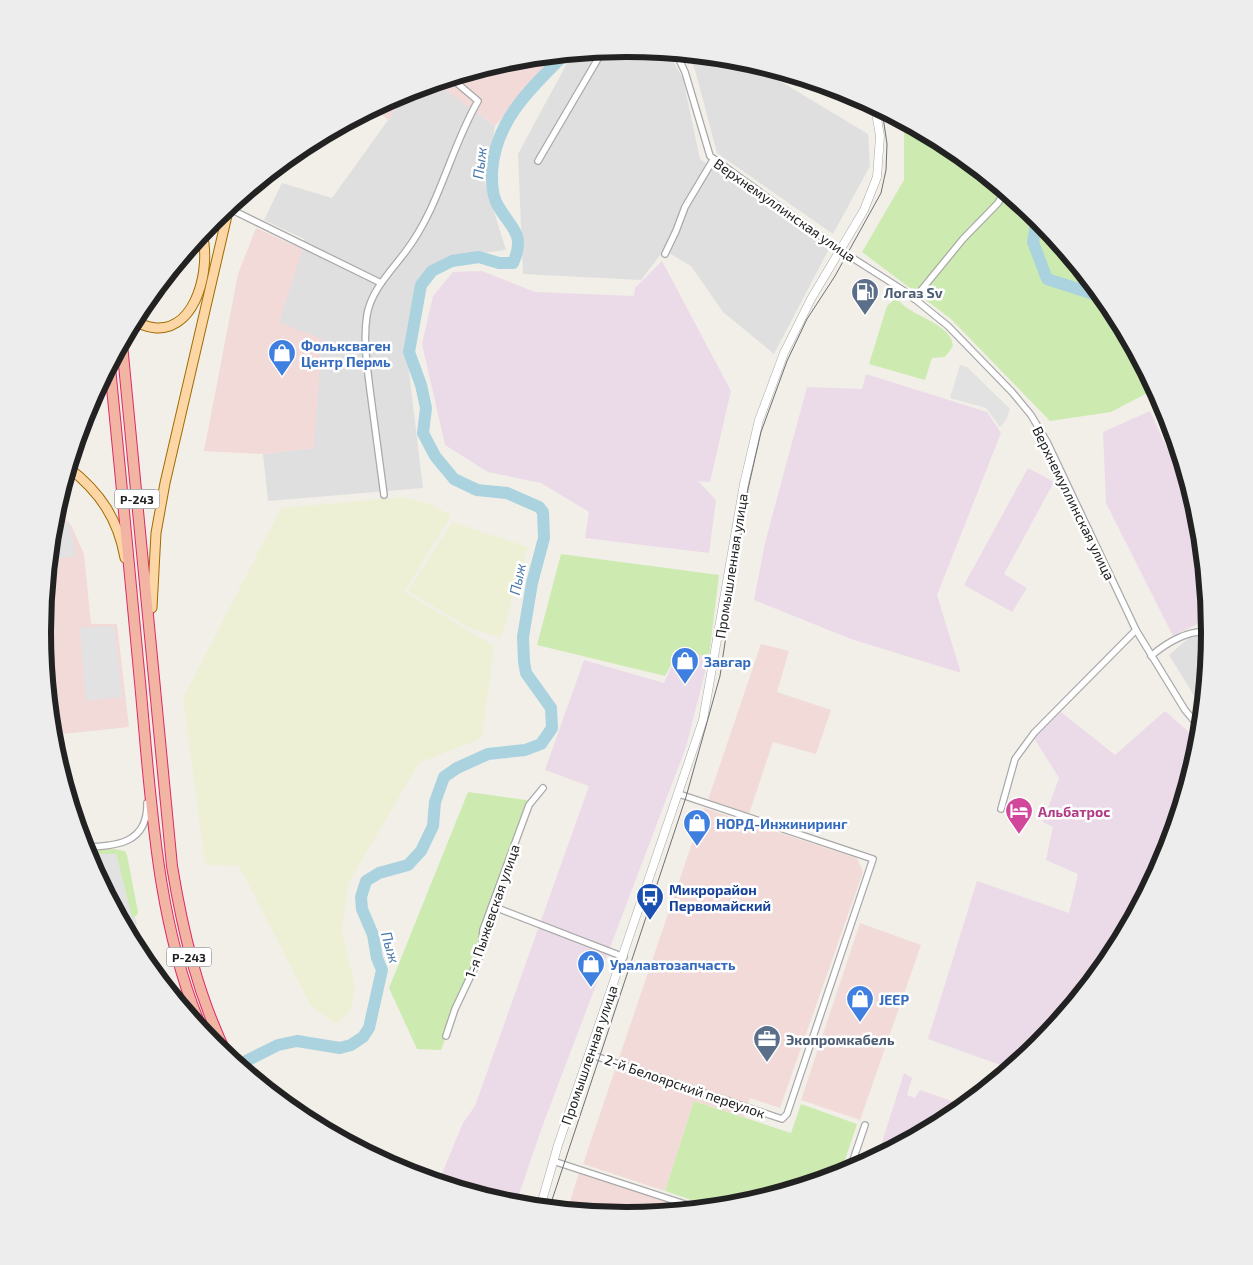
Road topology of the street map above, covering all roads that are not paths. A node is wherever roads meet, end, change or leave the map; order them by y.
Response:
1 (599, 58) edge
2 (679, 60) edge
3 (457, 83) edge
4 (876, 115) edge
5 (713, 160) junction
6 (538, 161) dead end
7 (1002, 197) edge
8 (235, 211) edge
9 (225, 221) edge
10 (204, 242) edge
11 (840, 250) junction
12 (664, 254) dead end
13 (381, 283) junction
14 (914, 299) junction
15 (141, 323) edge
16 (123, 355) edge
17 (111, 378) edge
18 (74, 473) edge
19 (384, 495) dead end
20 (134, 610) junction
21 (1136, 630) junction
22 (1202, 631) edge
23 (153, 653) junction
24 (1151, 656) junction
25 (1195, 722) edge
26 (146, 751) junction
27 (542, 788) dead end
28 (679, 794) junction
29 (1001, 809) dead end
30 (93, 846) edge
31 (492, 906) junction
32 (624, 957) junction
33 (196, 1015) edge
34 (446, 1036) dead end
35 (218, 1037) edge
36 (589, 1054) junction
37 (865, 1125) dead end
38 (553, 1161) junction
39 (853, 1161) edge
40 (542, 1202) edge
41 (687, 1205) edge

1 - 6 street
2 - 5 street, Верхнемуллинская улица
3 - 13 street
4 - 11 street, Промышленная улица
5 - 11 street, Верхнемуллинская улица
5 - 12 street
7 - 14 street
8 - 13 street
9 - 23 main road
10 - 15 main road
11 - 14 street, Верхнемуллинская улица
11 - 28 street, Промышленная улица
13 - 19 street
14 - 21 street, Верхнемуллинская улица
16 - 23 highway, Р-243
17 - 20 highway, Р-243
18 - 20 main road
20 - 26 highway, Р-243
21 - 24 street, Верхнемуллинская улица
21 - 29 street
22 - 24 street
23 - 35 highway, Р-243
24 - 25 street, Верхнемуллинская улица
26 - 30 street
26 - 33 highway, Р-243
27 - 31 street, 1-я Пыжевская улица
28 - 32 street, Промышленная улица
28 - 36 street, 2-й Белоярский переулок
31 - 32 street
31 - 34 street, 1-я Пыжевская улица
32 - 36 street, Промышленная улица
36 - 38 street, Промышленная улица
37 - 39 street
38 - 40 street, Промышленная улица
38 - 41 street

